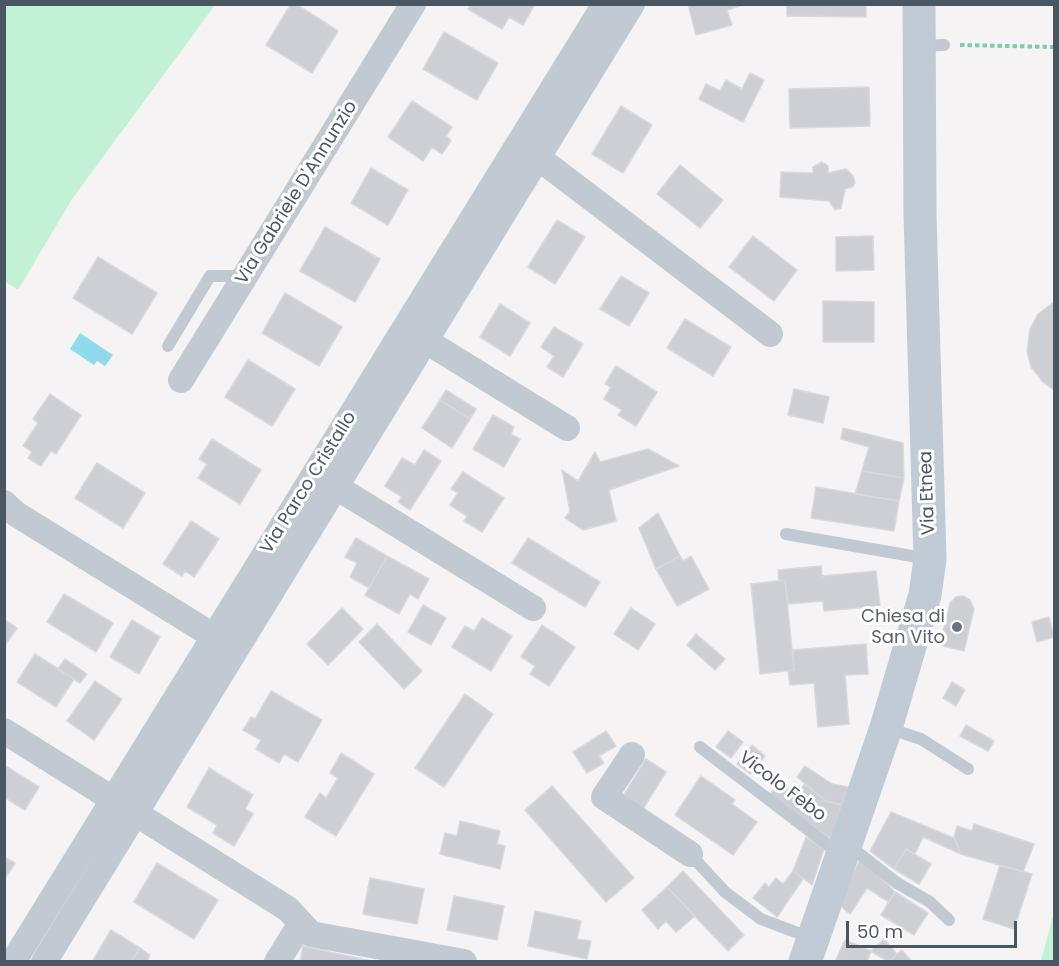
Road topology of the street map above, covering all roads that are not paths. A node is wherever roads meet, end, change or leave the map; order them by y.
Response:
1 (413, 4) edge
2 (605, 4) edge
3 (632, 4) edge
4 (919, 4) edge
5 (529, 150) junction
6 (246, 276) junction
7 (770, 334) dead end
8 (426, 340) junction
9 (168, 346) dead end
10 (181, 380) dead end
11 (567, 428) dead end
12 (336, 487) junction
13 (4, 503) edge
14 (786, 534) dead end
15 (930, 559) junction
16 (533, 608) dead end
17 (225, 644) junction
18 (886, 728) junction
19 (4, 731) edge
20 (700, 747) dead end
21 (632, 755) dead end
22 (968, 769) dead end
23 (126, 805) junction
24 (844, 849) junction
25 (690, 855) joint
26 (948, 920) dead end
27 (301, 923) junction
28 (810, 947) edge
29 (13, 962) edge
30 (44, 962) edge
31 (277, 962) edge
32 (464, 962) edge

1 - 6 street, Via Gabriele D'Annunzio
2 - 5 street, Via Parco Cristallo
3 - 5 street, Via Parco Cristallo
4 - 15 main road, Via Etnea
5 - 7 street
5 - 8 street, Via Parco Cristallo
5 - 17 street, Via Parco Cristallo
6 - 9 lane
6 - 10 street, Via Gabriele D'Annunzio
8 - 11 street
8 - 12 street, Via Parco Cristallo
12 - 16 street
12 - 17 street, Via Parco Cristallo
13 - 17 street
14 - 15 lane
15 - 18 main road, Via Etnea
17 - 23 street, Via Parco Cristallo
18 - 22 lane
18 - 24 main road, Via Etnea
19 - 23 street
20 - 24 lane, Vicolo Febo
21 - 25 street
23 - 27 street
23 - 29 street, Via Parco Cristallo
23 - 30 street, Via Parco Cristallo
24 - 26 lane, Vicolo Febo
24 - 28 main road, Via Etnea
25 - 28 lane
27 - 31 street
27 - 32 street

